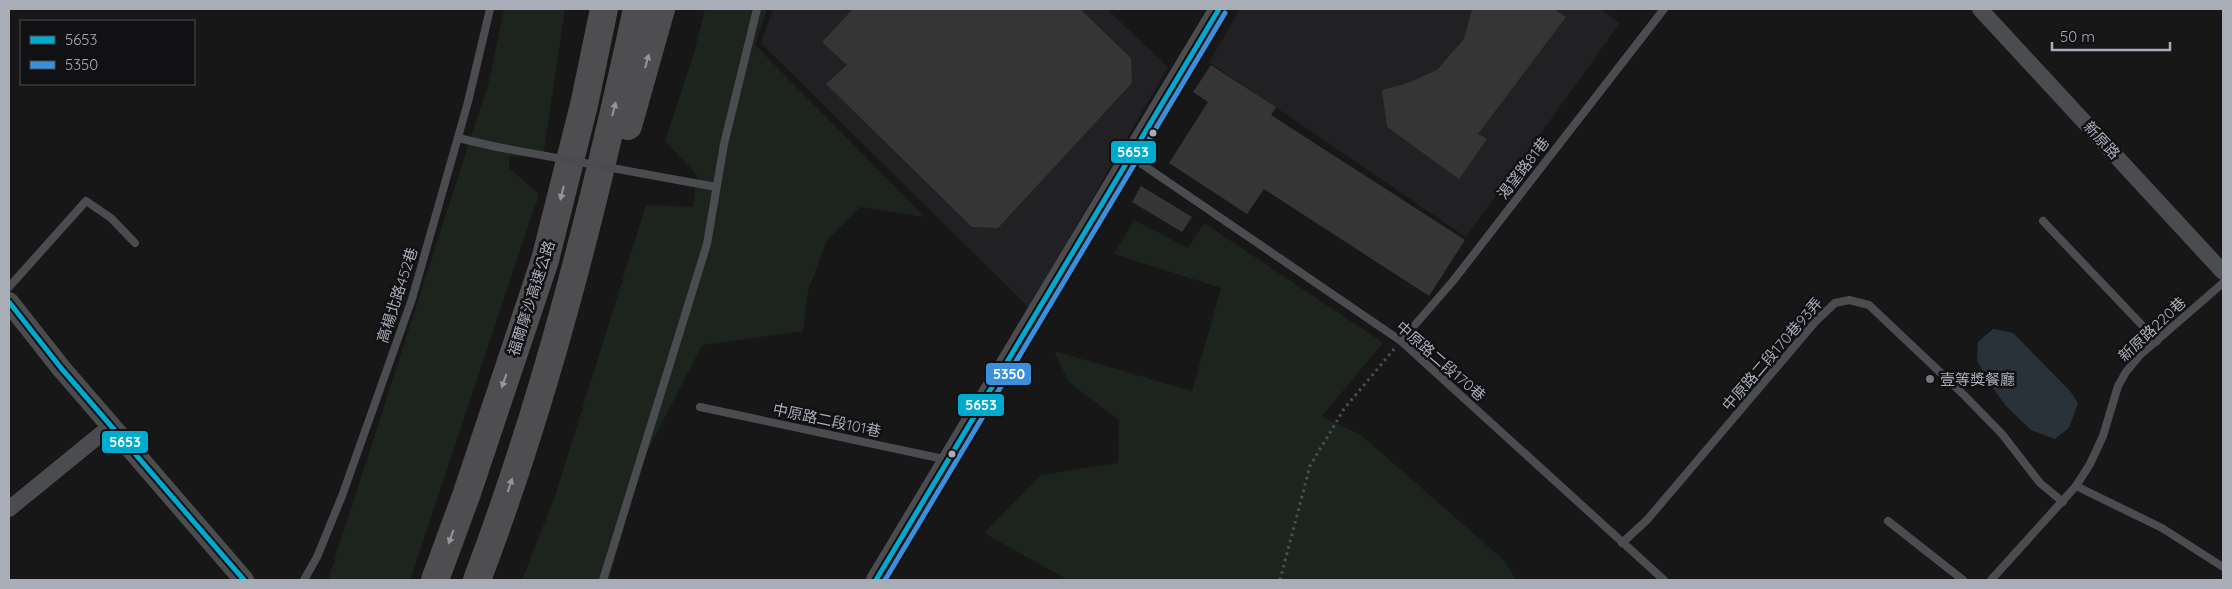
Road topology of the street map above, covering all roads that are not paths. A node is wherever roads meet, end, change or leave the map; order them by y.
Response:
1 (490, 9) edge
2 (604, 9) edge
3 (637, 9) edge
4 (661, 9) edge
5 (757, 9) edge
6 (1219, 9) edge
7 (1664, 9) edge
8 (1980, 9) edge
9 (458, 138) junction
10 (1130, 156) junction
11 (716, 187) junction
12 (2043, 221) dead end
13 (135, 243) dead end
14 (2223, 272) edge
15 (2223, 283) edge
16 (9, 287) edge
17 (9, 302) edge
18 (1401, 341) junction
19 (2157, 341) junction
20 (546, 374) junction
21 (700, 407) dead end
22 (112, 425) junction
23 (948, 460) junction
24 (2076, 486) junction
25 (2063, 502) junction
26 (9, 509) edge
27 (1888, 521) dead end
28 (1622, 543) junction
29 (2223, 567) edge
30 (244, 580) edge
31 (304, 580) edge
32 (435, 580) edge
33 (477, 580) edge
34 (603, 580) edge
35 (876, 580) edge
36 (1664, 580) edge
37 (1963, 580) edge
38 (1991, 580) edge

1 - 9 lane, 高楊北路452巷
2 -> 32 highway, 福爾摩沙高速公路
20 -> 3 highway, 福爾摩沙高速公路
20 -> 4 highway
5 - 11 lane
6 - 10 street
7 - 18 lane, 渴望路81巷
8 - 14 street, 新原路
9 - 11 lane, bridge
9 - 31 lane, 高楊北路452巷
10 - 18 lane, 中原路二段170巷
10 - 23 street
11 - 34 lane
12 - 19 lane
13 - 16 lane
15 - 19 lane, 新原路220巷
17 - 22 street
18 - 28 lane, 中原路二段170巷
19 - 24 lane, 新原路220巷
33 -> 20 highway, 福爾摩沙高速公路
21 - 23 lane, 中原路二段101巷
22 - 26 street
22 - 30 street
23 - 35 street
24 - 25 lane, 新原路220巷
24 - 29 lane
25 - 28 lane, 中原路二段170巷93弄
25 - 38 lane, 新原路220巷
27 - 37 lane
28 - 36 lane, 中原路二段170巷

